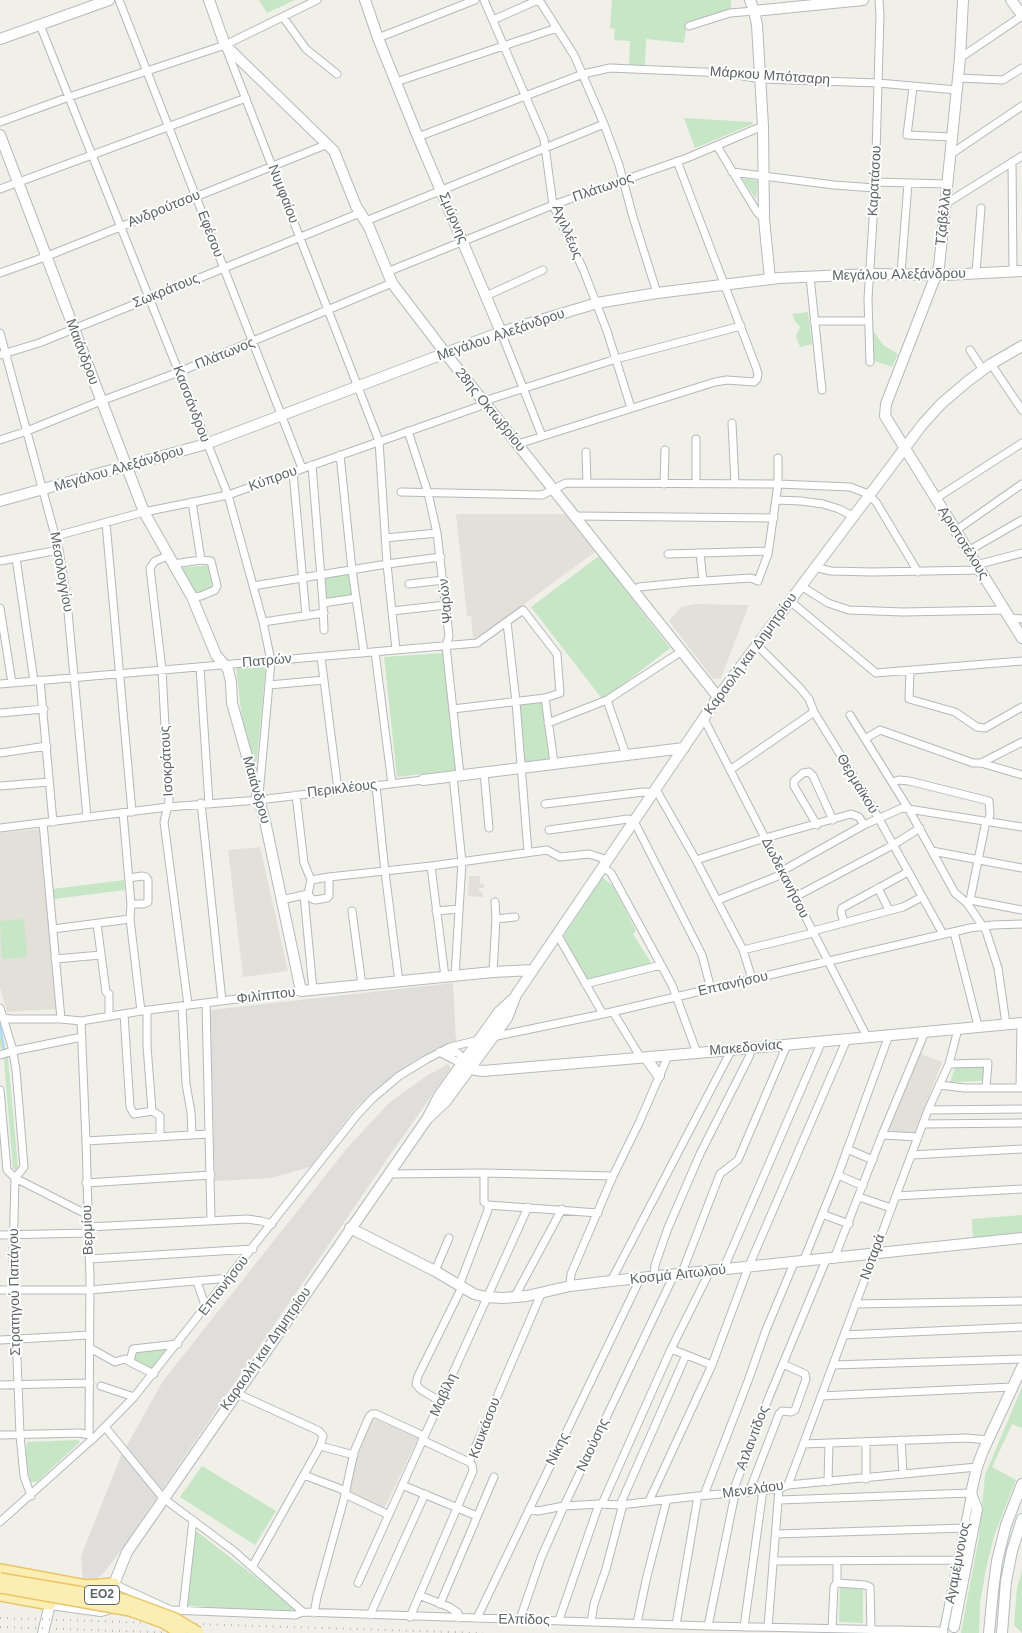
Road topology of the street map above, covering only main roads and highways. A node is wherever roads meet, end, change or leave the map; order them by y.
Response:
1 (0, 1570) edge
2 (0, 1579) edge
3 (114, 1584) road end
4 (0, 1587) edge
5 (0, 1595) edge
6 (50, 1604) road end
7 (181, 1633) edge
8 (198, 1633) edge

1 - 3 main road
2 - 8 main road, ΕΟ2, bridge
4 - 7 main road, ΕΟ2, bridge
5 - 6 main road

